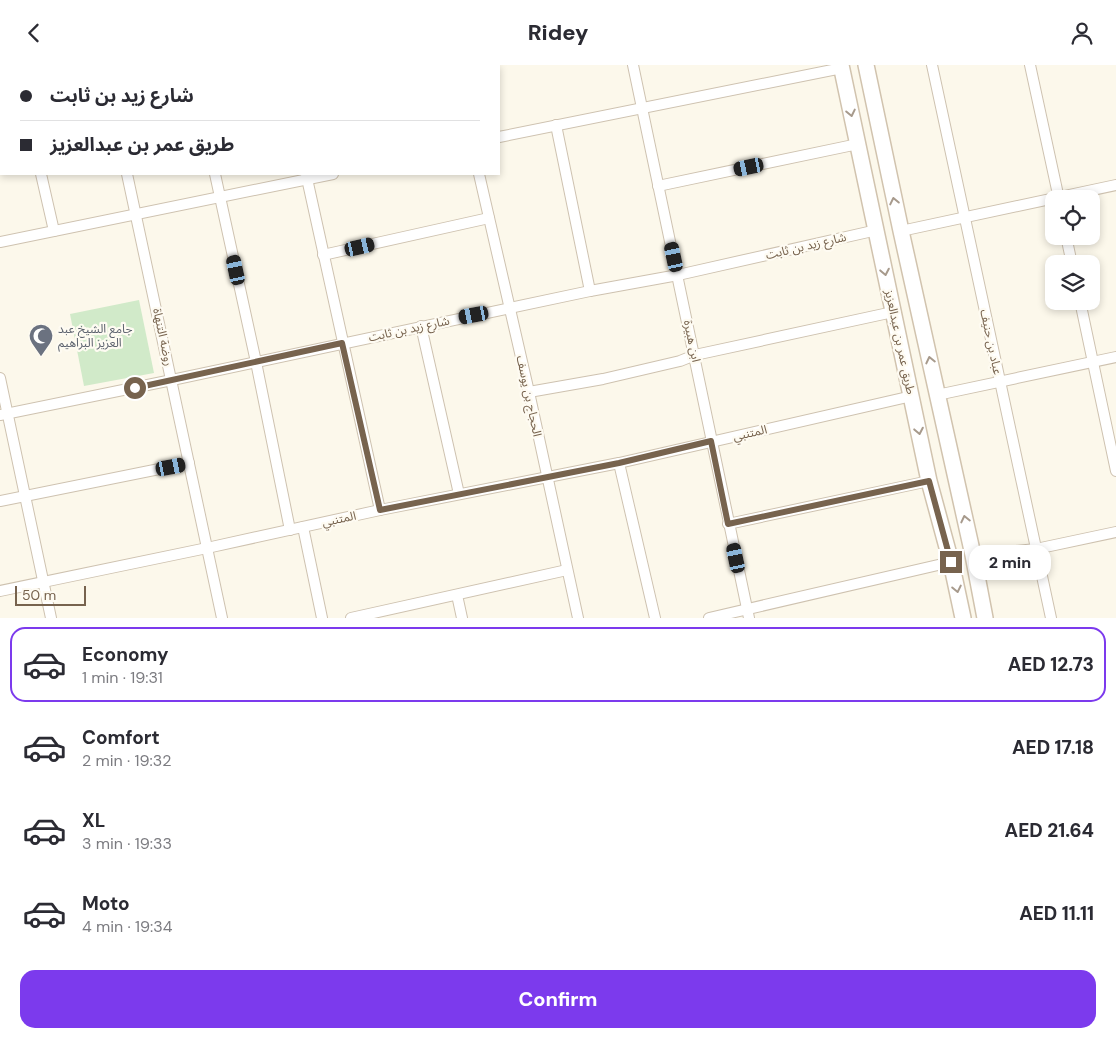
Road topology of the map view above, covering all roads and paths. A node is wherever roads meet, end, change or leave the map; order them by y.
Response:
1 (633, 65) edge
2 (866, 65) edge
3 (932, 65) edge
4 (1030, 65) edge
5 (841, 67) edge
6 (642, 107) junction
7 (556, 125) junction
8 (500, 137) edge
9 (858, 144) junction
10 (41, 175) edge
11 (128, 175) edge
12 (215, 175) edge
13 (320, 175) edge
14 (479, 175) edge
15 (307, 176) edge
16 (1116, 185) edge
17 (658, 186) junction
18 (1056, 190) edge
19 (1094, 190) edge
20 (220, 196) junction
21 (1045, 201) edge
22 (136, 215) junction
23 (489, 218) junction
24 (964, 218) junction
25 (877, 230) junction
26 (54, 231) junction
27 (901, 231) junction
28 (0, 242) edge
29 (323, 255) junction
30 (678, 275) junction
31 (590, 291) junction
32 (509, 308) junction
33 (1082, 310) edge
34 (893, 312) junction
35 (421, 326) junction
36 (342, 343) junction
37 (695, 355) junction
38 (1116, 357) edge
39 (256, 362) junction
40 (1093, 362) junction
41 (0, 378) edge
42 (172, 380) junction
43 (1000, 381) junction
44 (529, 392) junction
45 (937, 395) junction
46 (912, 396) junction
47 (4, 415) edge
48 (711, 441) junction
49 (190, 463) junction
50 (619, 463) junction
51 (1116, 471) edge
52 (546, 477) junction
53 (929, 481) junction
54 (459, 494) junction
55 (26, 496) junction
56 (0, 501) edge
57 (380, 510) junction
58 (728, 524) junction
59 (303, 527) junction
60 (290, 529) junction
61 (1116, 532) edge
62 (207, 549) junction
63 (1036, 549) junction
64 (973, 555) junction
65 (951, 562) junction
66 (567, 570) junction
67 (43, 582) junction
68 (0, 591) edge
69 (457, 595) junction
70 (748, 614) edge
71 (51, 618) edge
72 (222, 618) edge
73 (322, 618) edge
74 (352, 618) edge
75 (462, 618) edge
76 (578, 618) edge
77 (655, 618) edge
78 (709, 618) edge
79 (963, 618) edge
80 (985, 618) edge
81 (1052, 618) edge

1 - 6 street, ابن هبيرة
27 -> 2 main road, طريق عمر بن عبدالعزيز
3 - 24 street, عباد بن حنيف
4 - 18 street
5 - 6 street
5 -> 9 main road, طريق عمر بن عبدالعزيز
6 - 7 street
6 - 17 street, ابن هبيرة
7 - 8 street
7 - 31 street
9 - 17 street
9 - 25 main road, طريق عمر بن عبدالعزيز
10 - 26 street
11 - 22 street, روضة التنهاة
12 - 20 street
13 - 15 street
14 - 23 street, الحجاج بن يوسف
15 - 20 street
15 - 29 street
16 - 19 street
17 - 30 street, ابن هبيرة
20 - 22 street
20 - 39 street
21 - 24 street
22 - 26 street
22 - 42 street, روضة التنهاة
23 - 29 street
23 - 32 street, الحجاج بن يوسف
24 - 27 street
24 - 43 street, عباد بن حنيف
25 - 30 street, شارع زيد بن ثابت
25 -> 34 main road, طريق عمر بن عبدالعزيز
26 - 28 street
45 -> 27 main road, طريق عمر بن عبدالعزيز
29 - 36 street
30 - 31 street, شارع زيد بن ثابت
30 - 37 street, ابن هبيرة
31 - 32 street, شارع زيد بن ثابت
32 - 35 street, شارع زيد بن ثابت
32 - 44 street, الحجاج بن يوسف
33 - 40 street
34 - 37 street
34 - 46 main road, طريق عمر بن عبدالعزيز
35 - 36 street, شارع زيد بن ثابت
35 - 54 street
36 - 39 street, شارع زيد بن ثابت
36 - 57 street
37 - 44 street
37 - 48 street, ابن هبيرة
38 - 40 street
39 - 42 street, شارع زيد بن ثابت
39 - 60 street
40 - 43 street
40 - 51 street
41 - 47 street
42 - 47 street, شارع زيد بن ثابت
42 - 49 street, روضة التنهاة
43 - 45 street
43 - 63 street, عباد بن حنيف
44 - 52 street, الحجاج بن يوسف
64 -> 45 main road, طريق عمر بن عبدالعزيز
46 - 48 street, المتنبي
46 -> 53 main road, طريق عمر بن عبدالعزيز
47 - 55 street
48 - 50 street, المتنبي
48 - 58 street, ابن هبيرة
49 - 55 street
49 - 62 street, روضة التنهاة
50 - 52 street, المتنبي
50 - 77 street
52 - 54 street, المتنبي
52 - 66 street, الحجاج بن يوسف
53 - 58 street
53 - 65 main road, طريق عمر بن عبدالعزيز
54 - 57 street, المتنبي
55 - 56 street
55 - 67 street
57 - 59 street, المتنبي
58 - 70 street, ابن هبيرة
59 - 60 street, المتنبي
59 - 73 street
60 - 62 street, المتنبي
61 - 63 street
62 - 67 street, المتنبي
62 - 72 street, روضة التنهاة
63 - 64 street
63 - 81 street, عباد بن حنيف
64 - 80 main road, طريق عمر بن عبدالعزيز
65 - 70 street
65 -> 79 main road, طريق عمر بن عبدالعزيز
66 - 69 street
66 - 76 street, الحجاج بن يوسف
67 - 68 street, المتنبي
67 - 71 street
69 - 74 street
69 - 75 street
70 - 78 street

